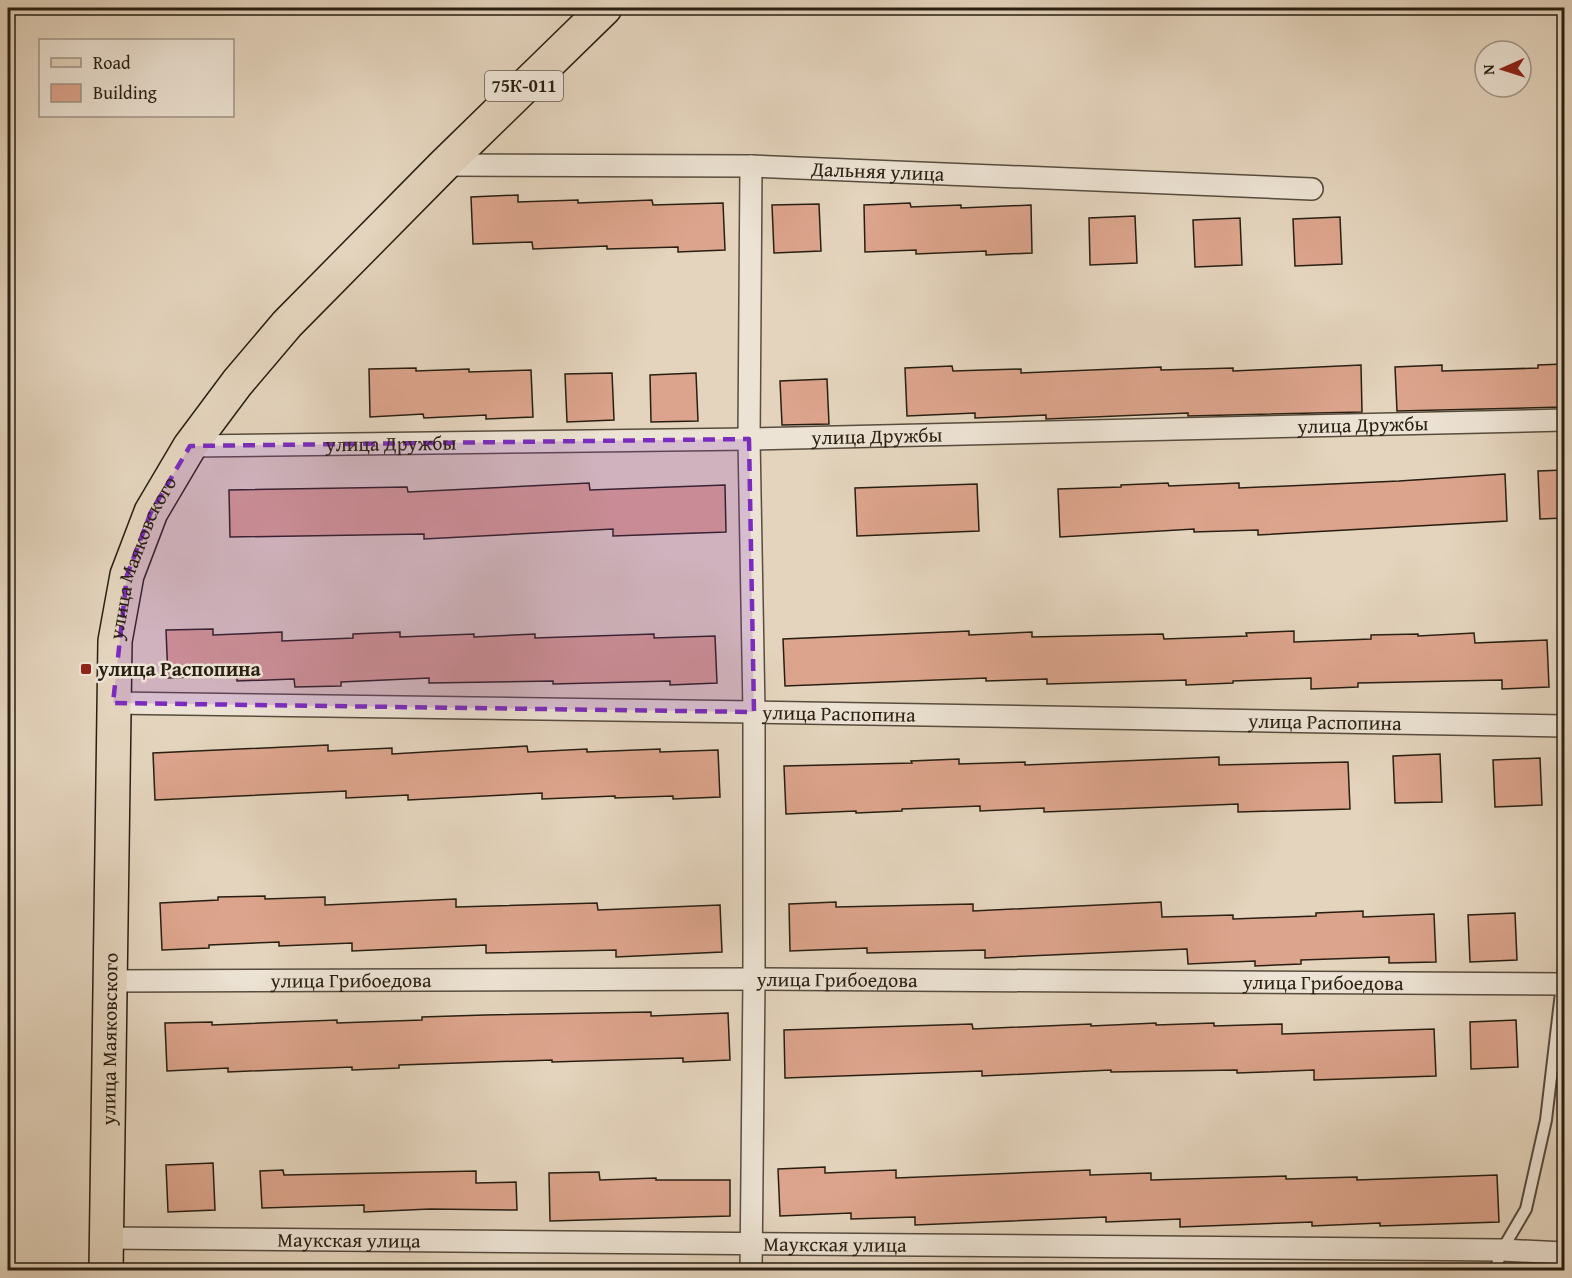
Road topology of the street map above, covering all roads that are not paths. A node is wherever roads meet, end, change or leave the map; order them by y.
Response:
1 (605, 8) edge
2 (444, 165) junction
3 (751, 166) junction
4 (1312, 189) dead end
5 (1564, 420) edge
6 (749, 439) junction
7 (190, 446) junction
8 (113, 704) junction
9 (753, 711) junction
10 (1564, 726) edge
11 (1564, 978) edge
12 (754, 979) junction
13 (109, 981) junction
14 (105, 1238) junction
15 (750, 1244) junction
16 (1502, 1250) junction
17 (1564, 1253) edge
18 (106, 1270) edge
19 (751, 1270) edge
20 (1495, 1270) edge

1 - 2 main road, 75К-011
2 - 3 street, Дальняя улица
2 - 7 main road, улица Маяковского
3 - 4 street, Дальняя улица
3 - 6 street
5 - 6 street, улица Дружбы
6 - 7 street, улица Дружбы
6 - 9 street
7 - 8 main road, улица Маяковского
8 - 9 street, улица Распопина
8 - 13 main road, улица Маяковского
9 - 10 street, улица Распопина
9 - 12 street
11 - 12 street, улица Грибоедова
11 - 16 lane
12 - 13 street, улица Грибоедова
12 - 15 street
13 - 14 main road, улица Маяковского
14 - 15 street, Маукская улица
14 - 18 main road, улица Маяковского
15 - 16 street, Маукская улица
15 - 19 street
16 - 17 street, Маукская улица
16 - 20 lane

